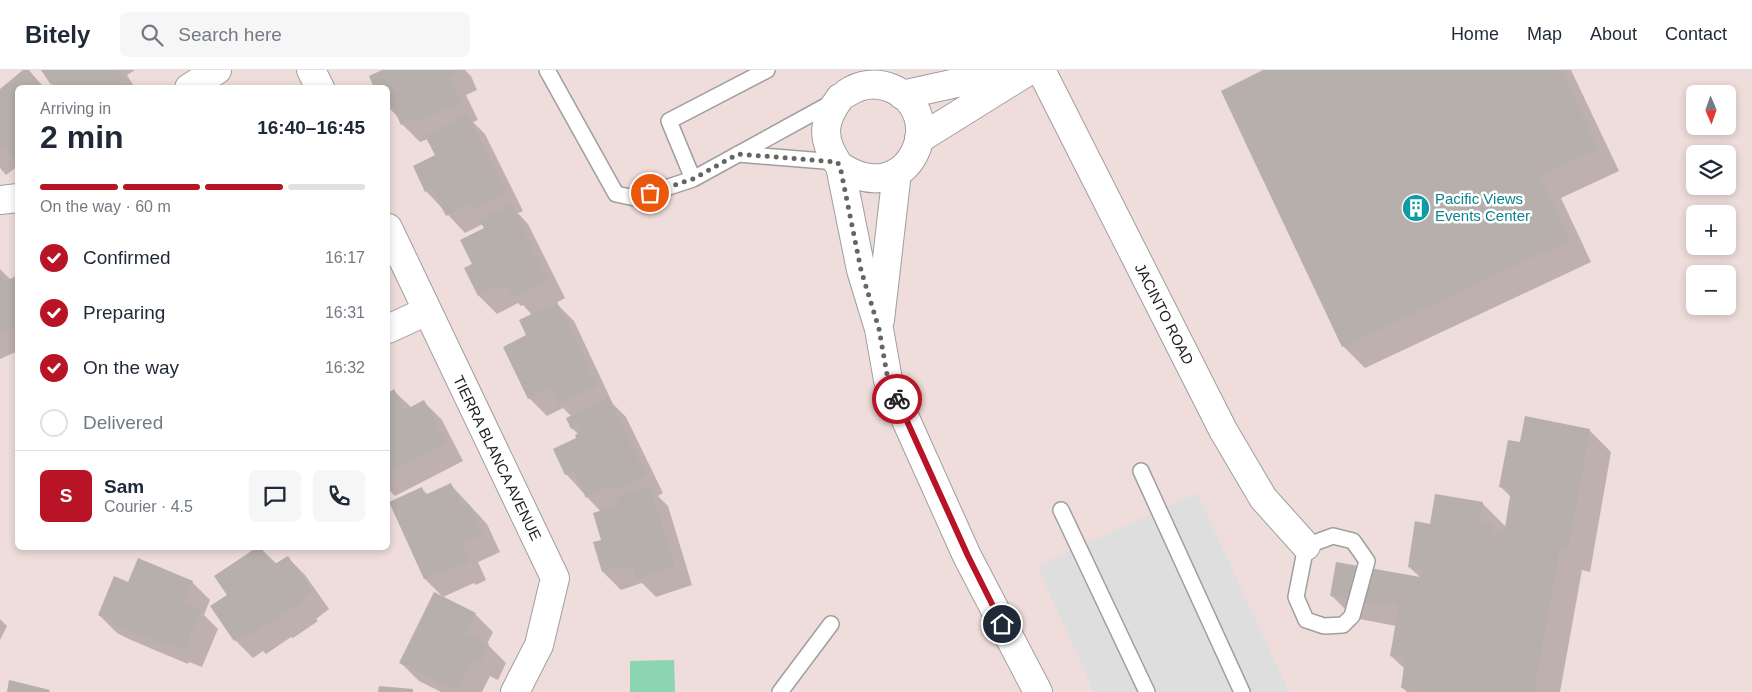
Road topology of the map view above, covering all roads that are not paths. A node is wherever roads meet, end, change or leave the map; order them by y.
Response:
1 (217, 70) edge
2 (311, 70) edge
3 (547, 70) edge
4 (767, 70) edge
5 (1014, 70) edge
6 (1030, 70) edge
7 (1041, 70) edge
8 (194, 85) edge
9 (318, 85) edge
10 (898, 85) edge
11 (846, 87) edge
12 (920, 139) junction
13 (738, 154) junction
14 (839, 164) junction
15 (898, 172) junction
16 (693, 179) junction
17 (15, 198) edge
18 (0, 200) edge
19 (390, 232) edge
20 (427, 311) junction
21 (390, 328) edge
22 (879, 329) junction
23 (1141, 471) dead end
24 (1061, 510) dead end
25 (1306, 546) junction
26 (831, 624) dead end
27 (515, 692) edge
28 (780, 692) edge
29 (1038, 692) edge
30 (1147, 692) edge
31 (1242, 692) edge

1 - 8 street
2 - 9 street
3 - 16 lane
4 - 16 lane
5 - 10 street
6 - 12 street
7 - 25 street, JACINTO ROAD
10 - 11 street
10 - 12 street
11 - 13 lane
11 - 14 street
12 - 15 street
13 - 14 lane
13 - 16 lane
14 - 15 street
14 - 22 street
15 - 22 street
17 - 18 street
19 - 20 street, TIERRA BLANCA AVENUE
20 - 21 street
20 - 27 street, TIERRA BLANCA AVENUE
22 - 29 street
23 - 31 lane
24 - 30 lane
25 - 25 lane
26 - 28 lane

